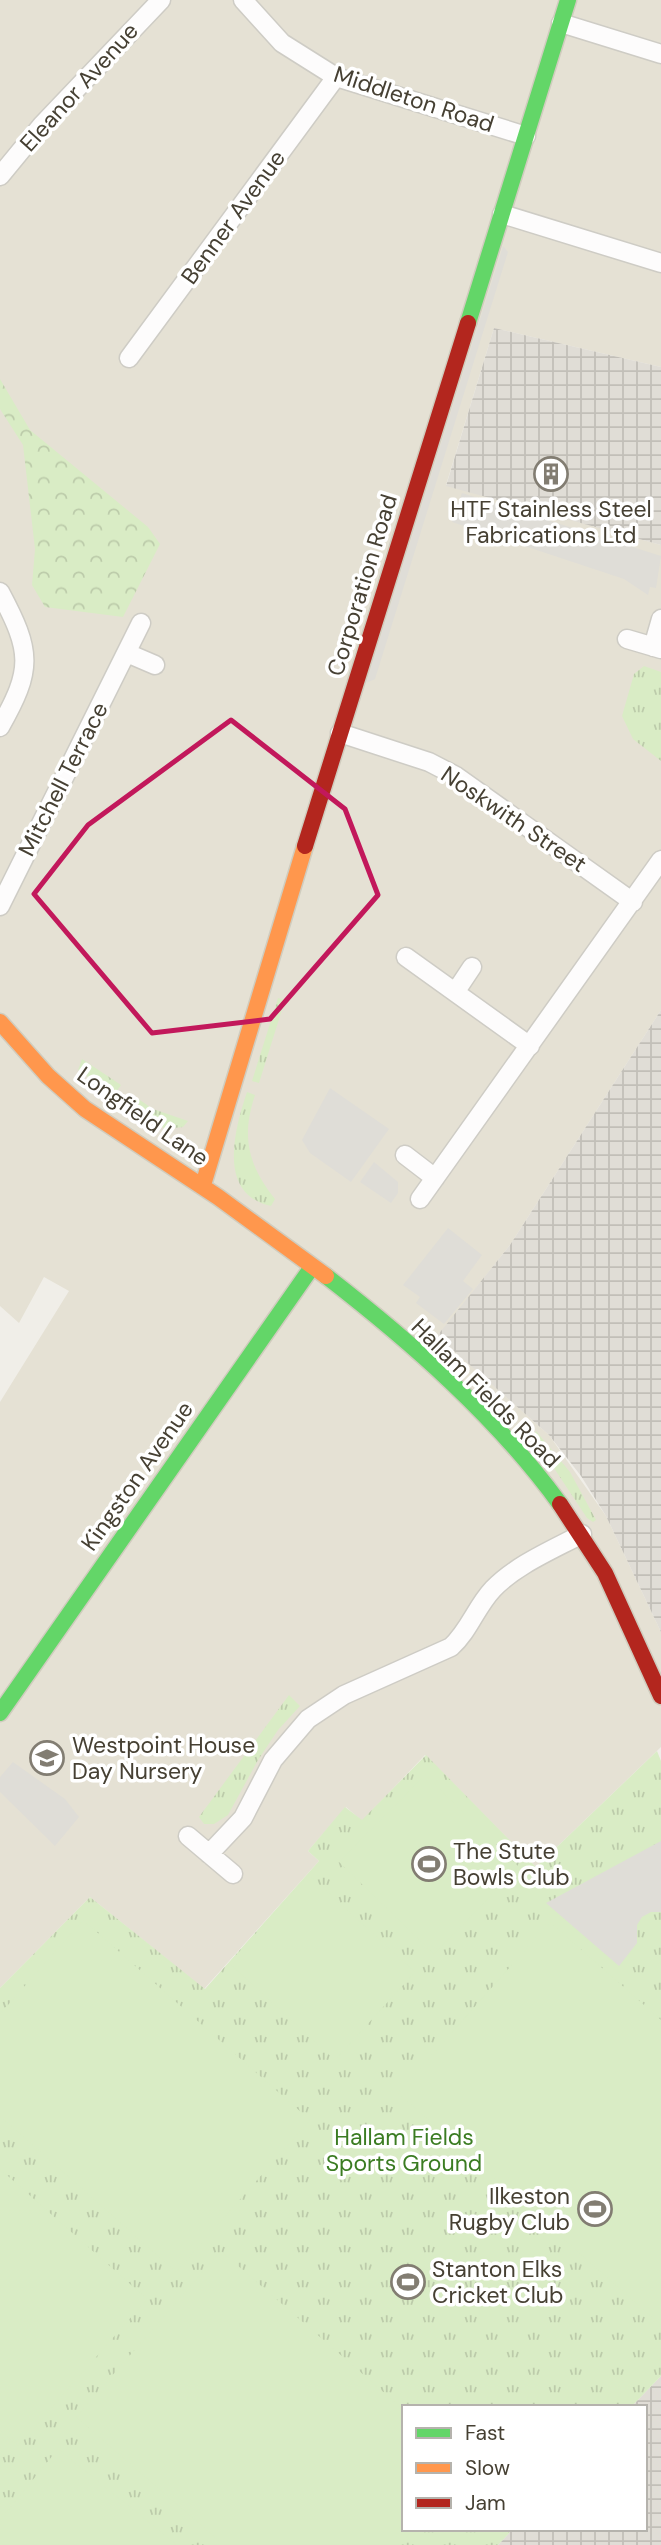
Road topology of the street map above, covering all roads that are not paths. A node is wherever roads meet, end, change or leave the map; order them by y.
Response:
1 (161, 0) edge
2 (243, 0) edge
3 (568, 0) edge
4 (561, 23) junction
5 (661, 54) edge
6 (336, 77) junction
7 (526, 136) junction
8 (0, 176) edge
9 (502, 214) junction
10 (661, 263) edge
11 (129, 358) dead end
12 (0, 592) edge
13 (661, 619) edge
14 (141, 623) dead end
15 (627, 639) dead end
16 (657, 648) edge
17 (127, 653) junction
18 (155, 665) dead end
19 (0, 727) edge
20 (340, 733) junction
21 (661, 860) edge
22 (633, 902) junction
23 (0, 906) edge
24 (406, 957) dead end
25 (472, 967) dead end
26 (456, 991) junction
27 (0, 1022) edge
28 (530, 1046) junction
29 (405, 1155) dead end
30 (435, 1178) junction
31 (204, 1185) junction
32 (420, 1199) dead end
33 (312, 1266) junction
34 (582, 1534) junction
35 (661, 1696) edge
36 (0, 1713) edge
37 (188, 1836) dead end
38 (209, 1854) junction
39 (233, 1874) dead end

1 - 8 street, Eleanor Avenue
2 - 6 street, Middleton Road
3 - 4 street, Corporation Road
4 - 5 street
4 - 7 street, Corporation Road
6 - 7 street, Middleton Road
6 - 11 street, Benner Avenue
7 - 9 street, Corporation Road
9 - 10 street
9 - 20 street, Corporation Road
12 - 19 street
13 - 16 street
14 - 17 street, Mitchell Terrace
15 - 16 street
17 - 18 street
17 - 23 street, Mitchell Terrace
20 - 22 street, Noskwith Street
20 - 31 street, Corporation Road
21 - 22 street
22 - 28 street
24 - 26 street
25 - 26 street
26 - 28 street
27 - 31 street, Longfield Lane
28 - 30 street
29 - 30 street
30 - 32 street
31 - 33 street, Hallam Fields Road
33 - 34 street, Hallam Fields Road
33 - 36 street, Kingston Avenue
34 - 35 street, Hallam Fields Road
34 - 38 street
37 - 38 street
38 - 39 street

